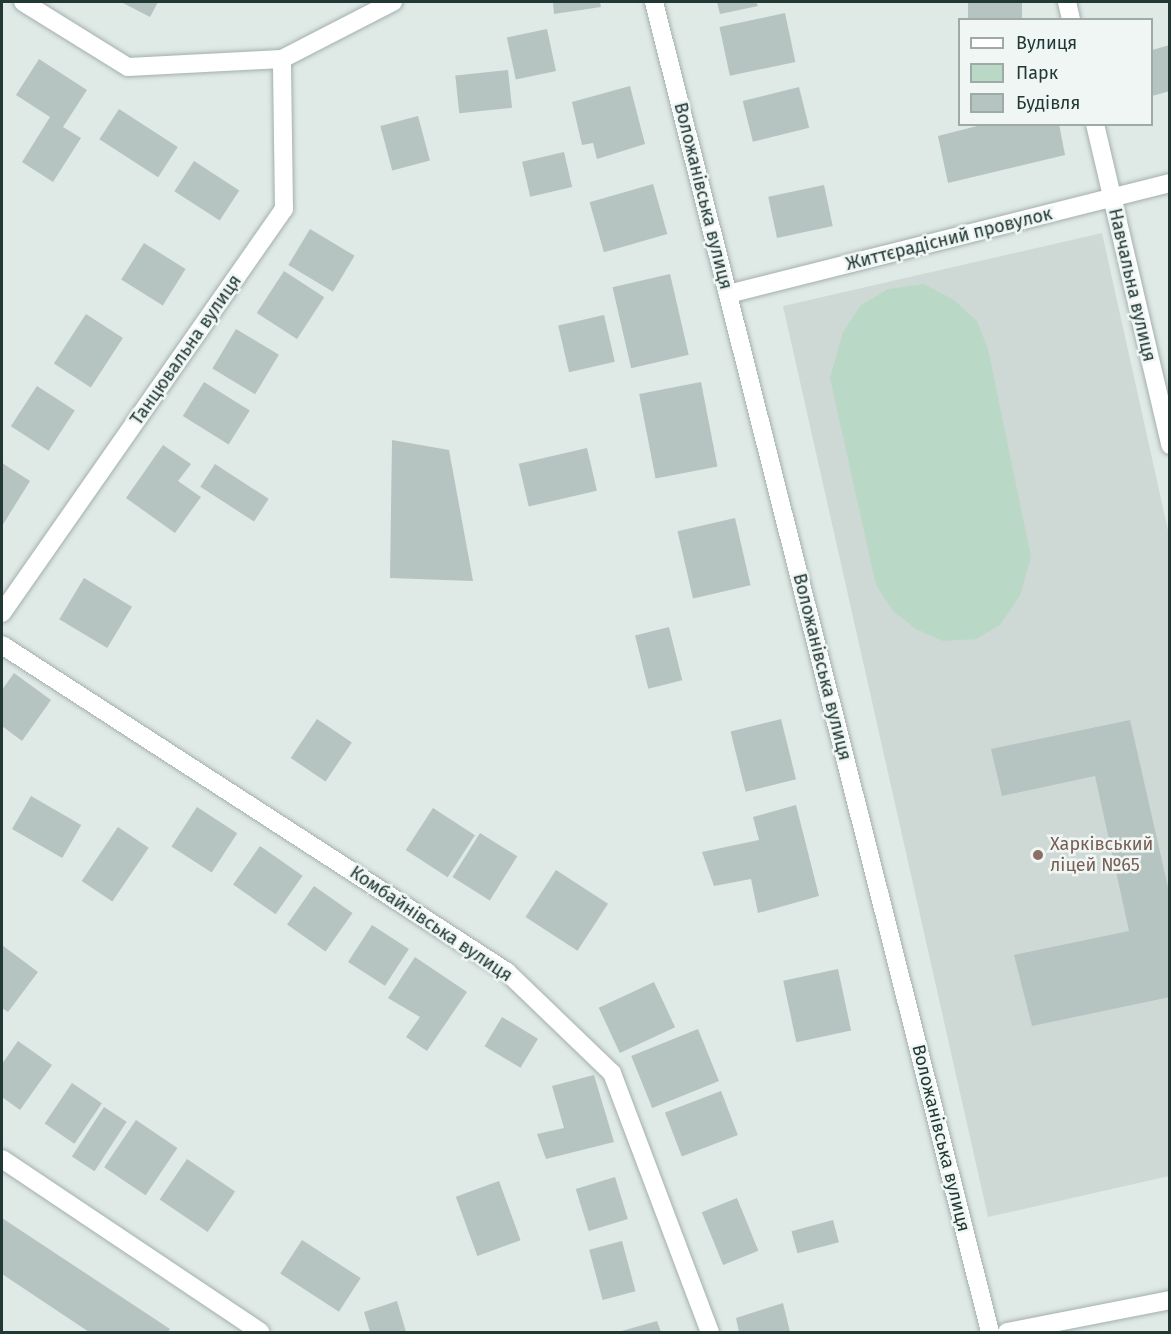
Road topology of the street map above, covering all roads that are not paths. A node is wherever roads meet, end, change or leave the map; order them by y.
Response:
1 (23, 2) edge
2 (393, 2) edge
3 (654, 2) edge
4 (1067, 2) edge
5 (1071, 18) edge
6 (282, 59) junction
7 (1095, 126) edge
8 (1170, 183) edge
9 (1112, 198) junction
10 (728, 294) junction
11 (1170, 445) edge
12 (2, 613) edge
13 (2, 645) edge
14 (2, 1159) edge
15 (1170, 1300) edge
16 (260, 1332) edge
17 (710, 1332) edge
18 (990, 1332) edge
19 (1007, 1332) edge

1 - 6 street
2 - 6 street
3 - 10 street, Воложанівська вулиця
4 - 5 street
6 - 12 street, Танцювальна вулиця
7 - 9 street, Навчальна вулиця
8 - 9 street, Життєрадісний провулок
9 - 10 street, Життєрадісний провулок
9 - 11 street, Навчальна вулиця
10 - 18 street, Воложанівська вулиця
13 - 17 street, Комбайнівська вулиця
14 - 16 street
15 - 19 street

